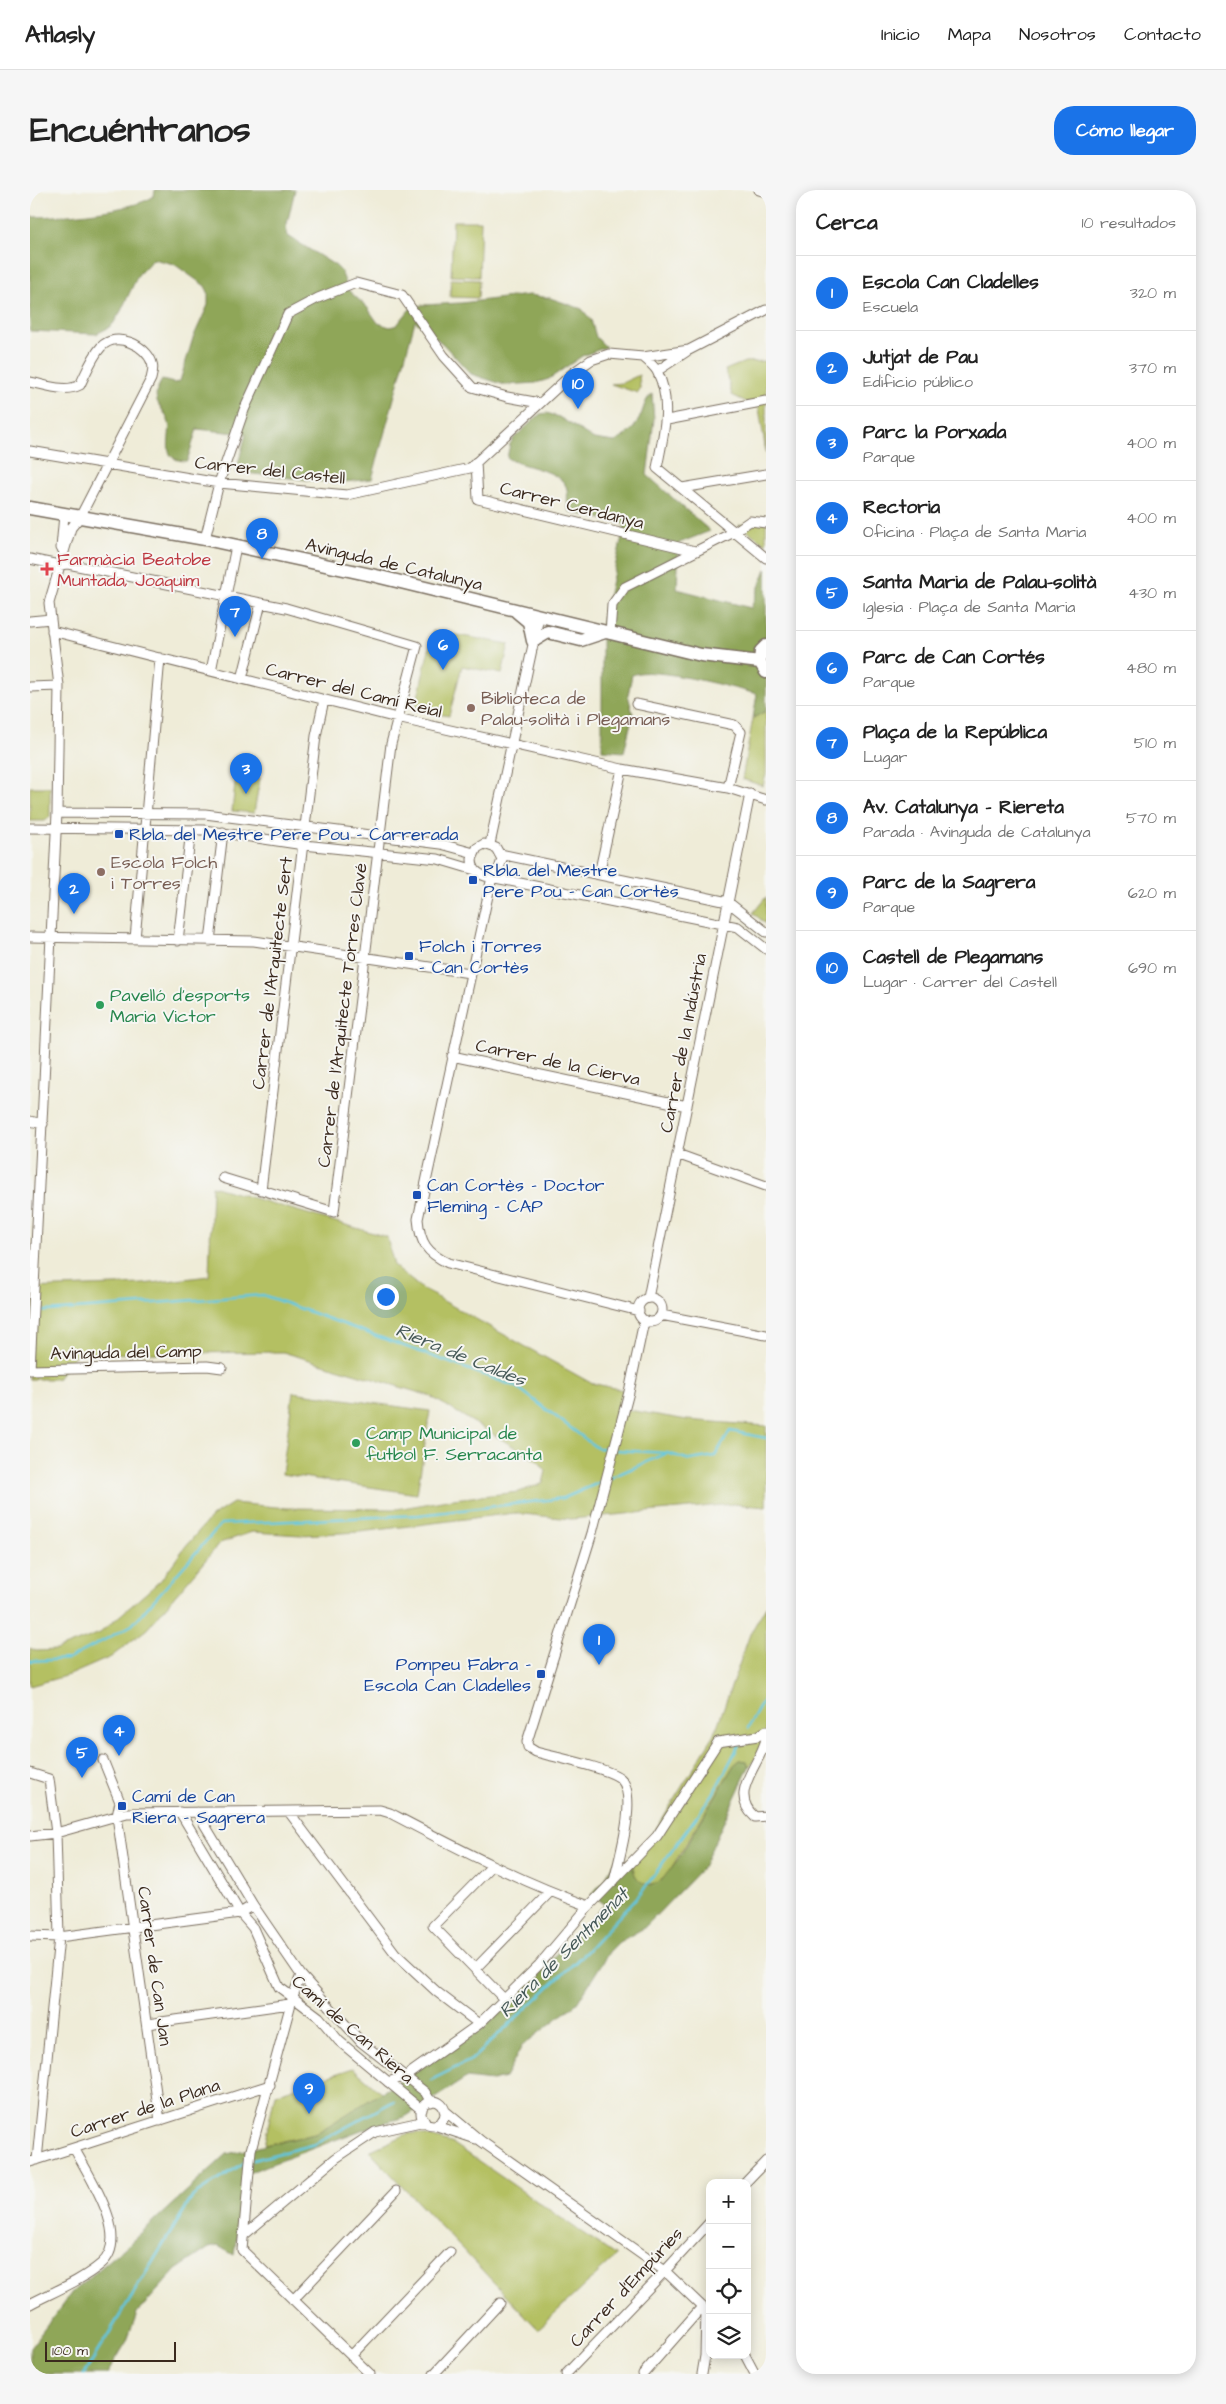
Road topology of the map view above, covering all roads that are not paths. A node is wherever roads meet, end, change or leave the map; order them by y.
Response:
1 (759, 190) edge
2 (766, 192) edge
3 (766, 310) edge
4 (689, 350) junction
5 (644, 357) junction
6 (657, 370) junction
7 (30, 382) edge
8 (766, 401) edge
9 (540, 403) junction
10 (667, 420) junction
11 (30, 451) edge
12 (476, 462) junction
13 (107, 466) junction
14 (766, 474) edge
15 (220, 483) junction
16 (682, 488) junction
17 (30, 508) edge
18 (64, 515) junction
19 (83, 517) junction
20 (766, 523) edge
21 (734, 532) junction
22 (204, 539) junction
23 (236, 546) junction
24 (695, 551) junction
25 (766, 558) edge
26 (30, 559) edge
27 (59, 565) junction
28 (225, 594) junction
29 (262, 602) junction
30 (514, 611) junction
31 (539, 617) junction
32 (51, 619) junction
33 (30, 621) edge
34 (52, 631) junction
35 (608, 633) junction
36 (533, 641) junction
37 (160, 658) junction
38 (760, 658) edge
39 (211, 671) junction
40 (242, 679) junction
41 (59, 686) junction
42 (30, 687) edge
43 (324, 700) junction
44 (636, 704) dead end
45 (397, 718) junction
46 (510, 744) junction
47 (622, 769) junction
48 (728, 788) junction
49 (750, 794) junction
50 (766, 800) edge
51 (57, 813) junction
52 (145, 814) junction
53 (30, 828) edge
54 (306, 828) junction
55 (57, 829) junction
56 (144, 830) junction
57 (191, 830) junction
58 (223, 832) junction
59 (380, 838) junction
60 (304, 844) junction
61 (490, 844) junction
62 (378, 853) junction
63 (474, 853) junction
64 (500, 854) junction
65 (475, 870) junction
66 (599, 874) junction
67 (492, 877) junction
68 (728, 902) junction
69 (723, 924) junction
70 (766, 932) edge
71 (30, 937) edge
72 (52, 938) junction
73 (135, 939) junction
74 (178, 940) junction
75 (210, 941) junction
76 (292, 947) junction
77 (766, 950) edge
78 (366, 958) junction
79 (470, 973) junction
80 (452, 1056) junction
81 (686, 1106) junction
82 (30, 1121) edge
83 (42, 1124) junction
84 (677, 1154) junction
85 (223, 1178) dead end
86 (766, 1186) edge
87 (262, 1190) junction
88 (648, 1298) junction
89 (639, 1311) junction
90 (661, 1315) junction
91 (646, 1321) junction
92 (766, 1335) edge
93 (31, 1352) edge
94 (222, 1368) dead end
95 (30, 1370) edge
96 (766, 1731) edge
97 (766, 1739) edge
98 (102, 1760) dead end
99 (30, 1773) edge
100 (180, 1812) junction
101 (197, 1812) junction
102 (289, 1812) junction
103 (117, 1816) junction
104 (766, 1816) edge
105 (56, 1832) junction
106 (30, 1836) edge
107 (492, 1866) junction
108 (614, 1880) junction
109 (550, 1892) junction
110 (253, 1905) junction
111 (589, 1906) junction
112 (240, 1913) junction
113 (133, 1928) junction
114 (30, 1936) edge
115 (59, 1938) junction
116 (475, 1969) junction
117 (301, 1975) junction
118 (504, 1999) junction
119 (292, 2000) junction
120 (147, 2024) junction
121 (480, 2024) junction
122 (406, 2076) junction
123 (388, 2082) junction
124 (270, 2085) junction
125 (431, 2102) junction
126 (422, 2110) junction
127 (444, 2110) junction
128 (160, 2121) junction
129 (430, 2123) junction
130 (481, 2141) junction
131 (74, 2148) junction
132 (766, 2160) edge
133 (33, 2161) edge
134 (749, 2179) edge
135 (396, 2191) dead end
136 (708, 2224) edge
137 (244, 2235) junction
138 (450, 2252) dead end
139 (665, 2271) junction
140 (293, 2300) junction
141 (500, 2303) dead end
142 (30, 2304) edge
143 (706, 2311) edge
144 (351, 2356) junction
145 (706, 2357) edge
146 (747, 2359) edge
147 (370, 2374) edge
148 (434, 2374) edge
149 (566, 2374) edge
150 (643, 2374) edge
151 (702, 2374) edge
152 (755, 2374) edge

1 - 2 street
3 - 4 street
4 - 5 street, Carrer del Castell
4 - 6 street
5 - 6 street
5 - 9 street, Carrer del Castell
6 - 10 street
7 - 13 street
8 - 10 street
9 - 12 street, Carrer del Castell
9 - 15 street
10 - 16 street
11 - 13 street, Carrer del Castell
12 - 15 street, Carrer del Castell
12 - 24 street, Carrer Cerdanya
13 - 15 street, Carrer del Castell
13 - 19 street
14 - 16 street
15 - 22 street
16 - 21 street
17 - 18 street, Avinguda de Catalunya
18 - 19 street, Avinguda de Catalunya
18 - 27 street
19 - 22 street, Avinguda de Catalunya
19 - 27 street
20 - 21 street
21 - 24 street
21 - 25 street
22 - 23 street, Avinguda de Catalunya
23 - 28 street
23 - 30 street, Avinguda de Catalunya
24 - 35 street
26 - 27 street
27 - 28 street
27 - 32 street
28 - 29 street
28 - 39 street
29 - 40 street
29 - 45 street, Carrer de l'Arquitecte Torres Clavé
30 - 31 street, Avinguda de Catalunya
30 - 36 street
31 - 35 street, Avinguda de Catalunya
31 - 36 street
32 - 33 street
32 - 34 street
34 - 37 street, Carrer del Camí Reial
34 - 41 street
35 - 36 street
35 - 38 street, Avinguda de Catalunya
36 - 46 street
37 - 39 street, Carrer del Camí Reial
37 - 52 street
39 - 40 street, Carrer del Camí Reial
40 - 43 street, Carrer del Camí Reial
41 - 42 street
41 - 51 street
43 - 45 street, Carrer del Camí Reial
43 - 54 street, Carrer de l'Arquitecte Sert
44 - 48 street
45 - 46 street, Carrer del Camí Reial
45 - 59 street, Carrer de l'Arquitecte Torres Clavé
46 - 47 street, Carrer del Camí Reial
46 - 61 street
47 - 48 street, Carrer del Camí Reial
47 - 66 street
48 - 49 street, Carrer del Camí Reial
49 - 50 street, Carrer del Camí Reial
49 - 68 street, Carrer de la Indústria
51 - 52 street
51 - 55 street
52 - 54 street
52 - 56 street
53 - 55 street
54 - 59 street
54 - 60 street, Carrer de l'Arquitecte Sert
55 - 56 street
55 - 72 street
56 - 57 street
56 - 73 street
57 - 58 street
57 - 74 street
58 - 60 street
58 - 75 street
59 - 62 street, Carrer de l'Arquitecte Torres Clavé
59 - 63 street
60 - 62 street
60 - 76 street, Carrer de l'Arquitecte Sert
61 - 63 street
61 - 64 street
62 - 65 street
62 - 78 street, Carrer de l'Arquitecte Torres Clavé
63 - 65 street
64 - 66 street
64 - 67 street
65 - 67 street
66 - 68 street
67 - 69 street
67 - 79 street
68 - 69 street, Carrer de la Indústria
68 - 70 street
69 - 77 street
69 - 81 street, Carrer de la Indústria
71 - 72 street
72 - 73 street
72 - 83 street
73 - 74 street
74 - 75 street
75 - 76 street
76 - 78 street
76 - 87 street, Carrer de l'Arquitecte Sert
78 - 79 street
78 - 87 street, Carrer de l'Arquitecte Torres Clavé
79 - 80 street
80 - 81 street, Carrer de la Cierva
80 - 89 street
81 - 84 street, Carrer de la Indústria
82 - 83 street
83 - 93 street
84 - 86 street
84 - 88 street, Carrer de la Indústria
85 - 87 street
88 - 89 street
88 - 90 street
89 - 91 street
90 - 91 street
90 - 92 street
91 - 108 street
93 - 95 street
94 - 95 street, Avinguda del Camp
96 - 108 street
97 - 104 street
98 - 103 street, Carrer de Can Jan
99 - 105 street
100 - 101 street
100 - 103 street
100 - 112 street, Camí de Can Riera
101 - 102 street
101 - 110 street, Camí de Can Riera
102 - 107 street
102 - 121 street
103 - 105 street
103 - 113 street, Carrer de Can Jan
105 - 106 street
105 - 115 street
107 - 109 street
107 - 116 street
108 - 111 street
109 - 111 street
109 - 116 street
110 - 112 street
110 - 117 street, Camí de Can Riera
111 - 118 street
112 - 113 street
112 - 119 street, Camí de Can Riera
113 - 115 street
113 - 120 street, Carrer de Can Jan
114 - 115 street
115 - 133 street
116 - 118 street
117 - 119 street
117 - 122 street, Camí de Can Riera
118 - 121 street
119 - 120 street
119 - 123 street, Camí de Can Riera
119 - 124 street
120 - 128 street, Carrer de Can Jan
121 - 122 street
122 - 123 street
122 - 125 street, Camí de Can Riera
123 - 126 street, Camí de Can Riera
124 - 128 street, Carrer de la Plana
124 - 137 street
125 - 126 street
125 - 127 street
126 - 129 street
127 - 129 street
127 - 130 street
128 - 131 street, Carrer de la Plana
129 - 130 street
129 - 137 street
130 - 139 street
131 - 133 street, Carrer de la Plana
131 - 142 street
132 - 134 street
135 - 140 street
136 - 139 street, Carrer d'Empúries
137 - 140 street
138 - 144 street
139 - 143 street
139 - 149 street, Carrer d'Empúries
140 - 144 street
141 - 148 street
143 - 150 street
144 - 147 street
145 - 151 street
146 - 152 street

